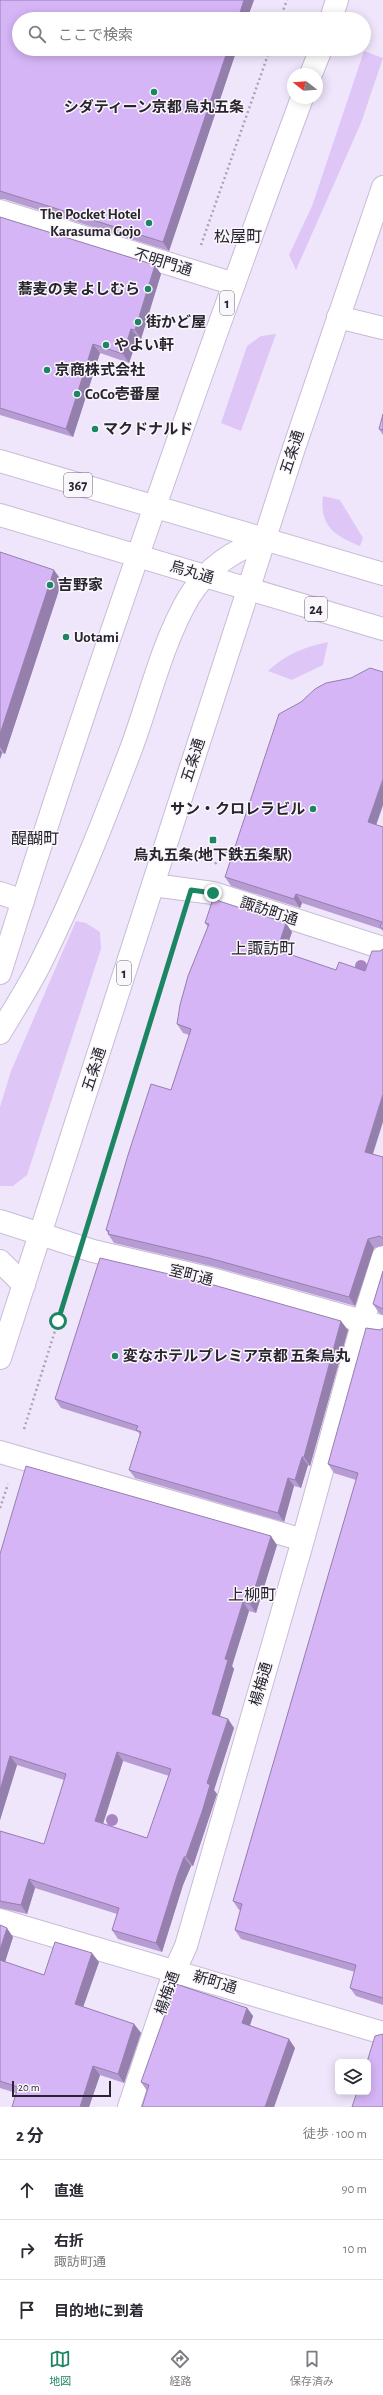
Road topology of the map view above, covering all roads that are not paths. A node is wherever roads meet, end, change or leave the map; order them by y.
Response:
1 (337, 0) edge
2 (333, 12) edge
3 (318, 56) edge
4 (313, 68) edge
5 (300, 104) edge
6 (383, 187) edge
7 (0, 211) edge
8 (234, 284) junction
9 (338, 317) junction
10 (383, 328) edge
11 (0, 461) edge
12 (155, 508) junction
13 (0, 515) edge
14 (265, 540) junction
15 (139, 556) junction
16 (383, 574) edge
17 (206, 576) junction
18 (249, 589) junction
19 (383, 629) edge
20 (153, 885) junction
21 (0, 893) edge
22 (23, 901) junction
23 (383, 948) edge
24 (0, 973) edge
25 (0, 1034) edge
26 (0, 1221) edge
27 (40, 1235) junction
28 (383, 1257) edge
29 (0, 1261) edge
30 (24, 1285) junction
31 (373, 1324) edge
32 (0, 1358) edge
33 (8, 1455) edge
34 (303, 1540) junction
35 (0, 1920) edge
36 (175, 1970) junction
37 (383, 2033) edge
38 (128, 2107) edge

1 - 2 main road
3 - 4 main road
5 - 8 main road, 1
6 - 9 main road, 五条通 / 1
7 - 8 main road, 不明門通
8 - 12 main road, 1
9 - 10 main road
9 - 14 main road, 五条通 / 1
11 - 12 main road, 367
12 - 14 main road
12 - 15 main road, 1
13 - 15 main road, 烏丸通
14 - 16 main road
14 - 17 main road
14 - 18 main road, 五条通 / 1
15 - 17 main road, 烏丸通 / 24
15 - 22 main road, 1
17 - 18 main road, 烏丸通 / 24
17 - 25 main road
18 - 19 main road, 烏丸通 / 24
18 - 20 main road, 五条通 / 1
20 - 23 main road, 諏訪町通
20 - 27 main road, 五条通 / 1
21 - 22 main road
22 - 24 main road, 1
26 - 27 main road, 室町通
27 - 30 main road, 五条通 / 1
27 - 31 main road, 室町通
28 - 31 main road, 楊梅通
29 - 30 main road
30 - 32 main road, 五条通 / 1
31 - 34 main road, 楊梅通
33 - 34 main road
34 - 36 main road, 楊梅通
35 - 36 main road, 新町通
36 - 37 main road, 新町通
36 - 38 main road, 楊梅通

